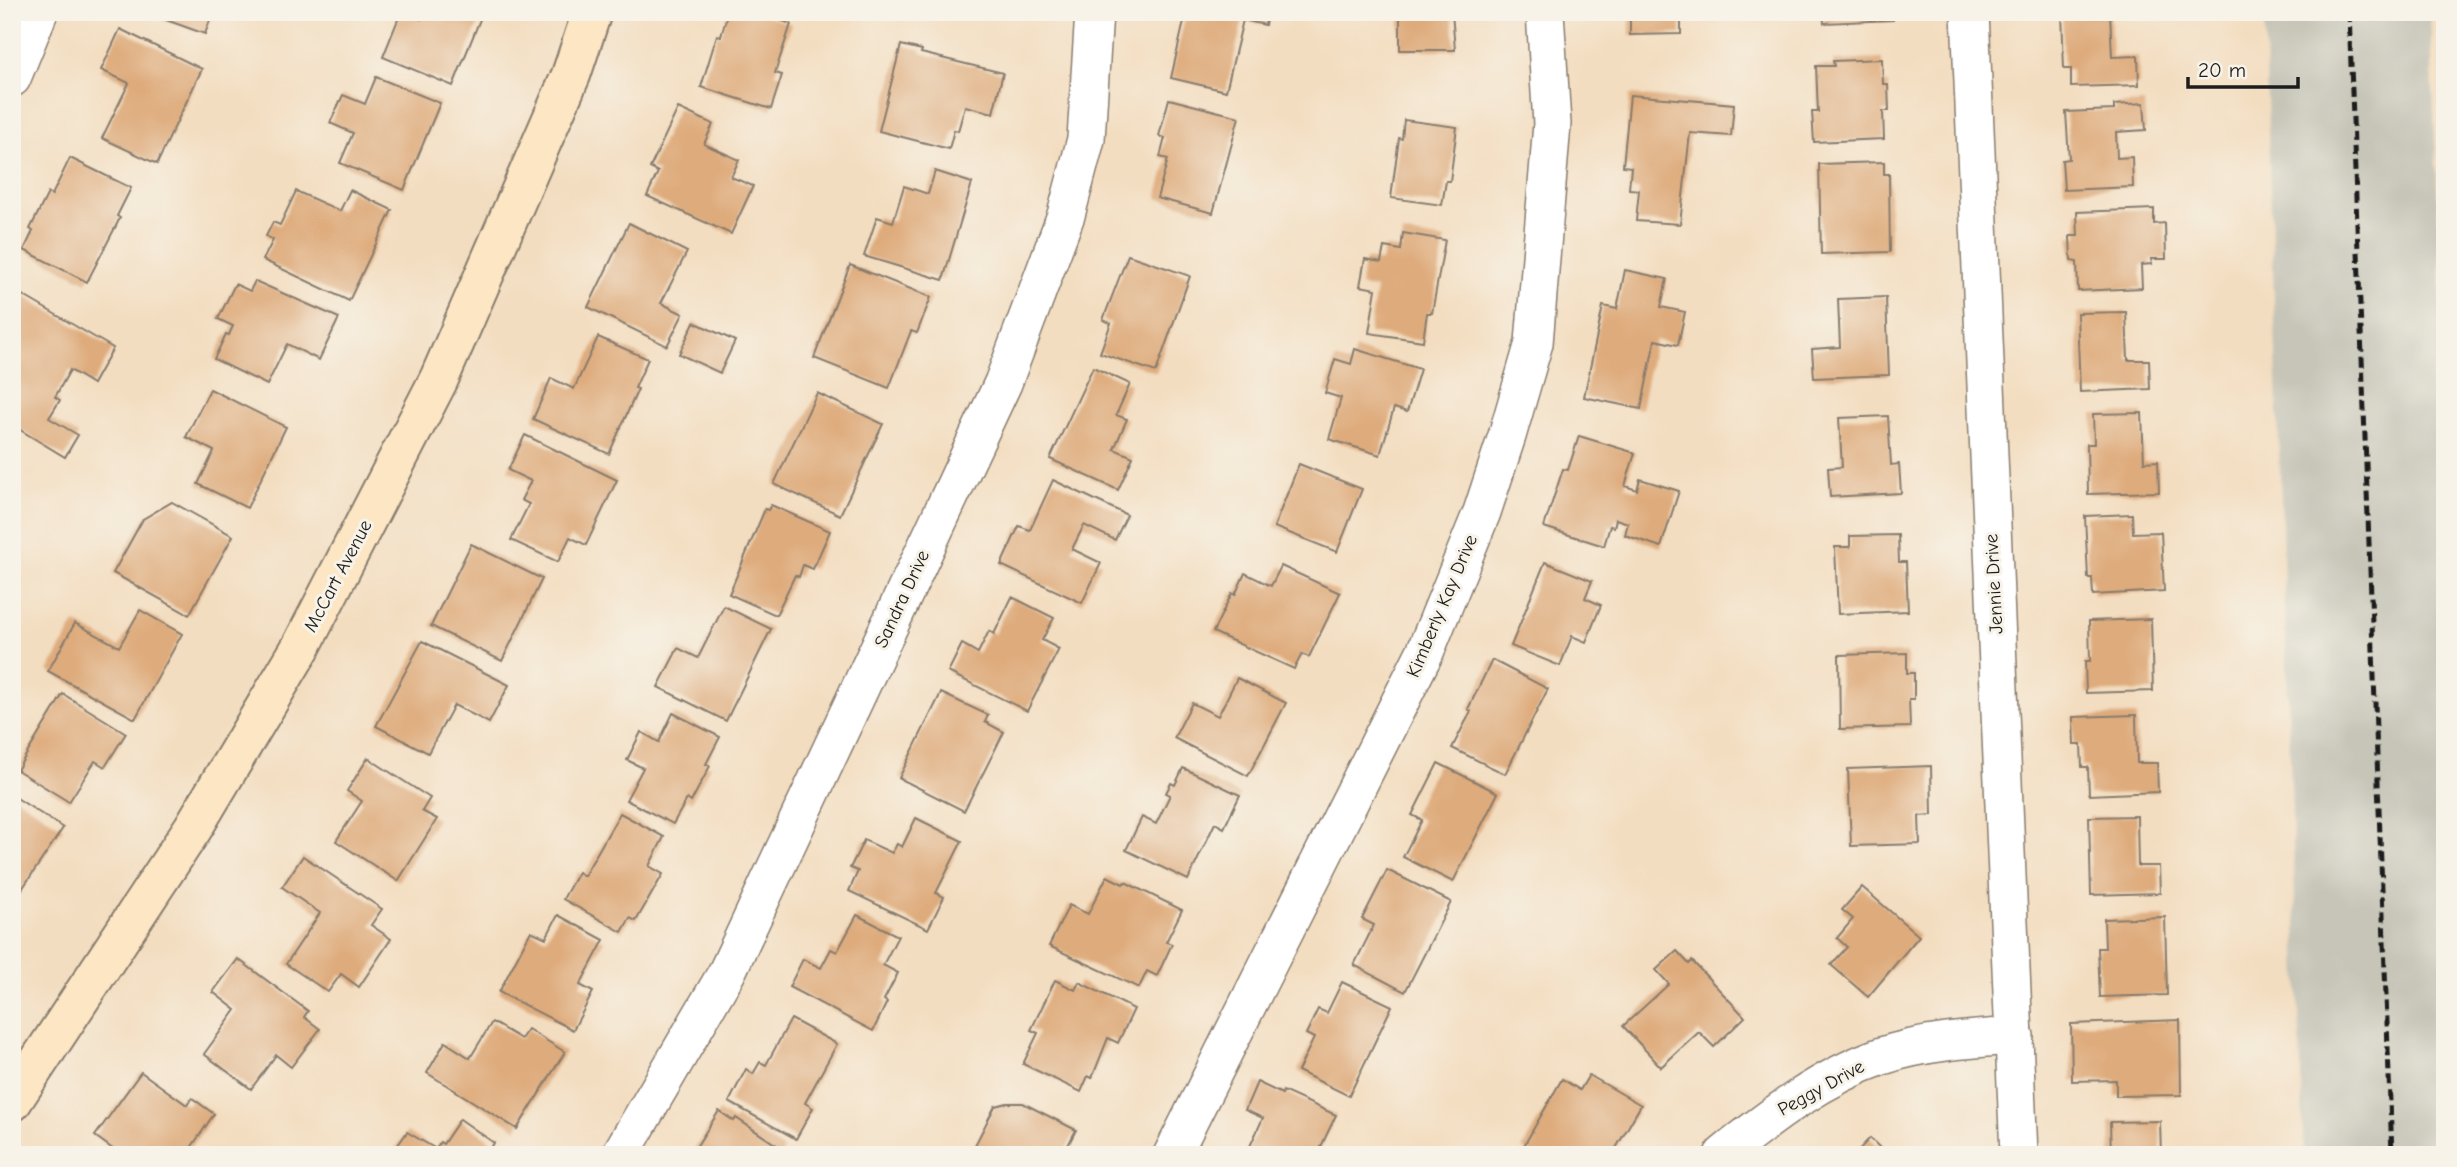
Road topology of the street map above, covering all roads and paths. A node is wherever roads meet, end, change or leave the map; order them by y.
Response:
1 (39, 12) edge
2 (592, 12) edge
3 (1094, 12) edge
4 (1545, 12) edge
5 (1970, 12) edge
6 (12, 78) edge
7 (2015, 1036) junction
8 (12, 1102) edge
9 (620, 1155) edge
10 (1172, 1155) edge
11 (1723, 1155) edge
12 (2019, 1155) edge

1 - 6 street
2 - 8 main road, McCart Avenue
3 - 9 street, Sandra Drive
4 - 10 street, Kimberly Kay Drive
5 - 7 street, Jennie Drive
7 - 11 street, Peggy Drive
7 - 12 street, Jennie Drive

